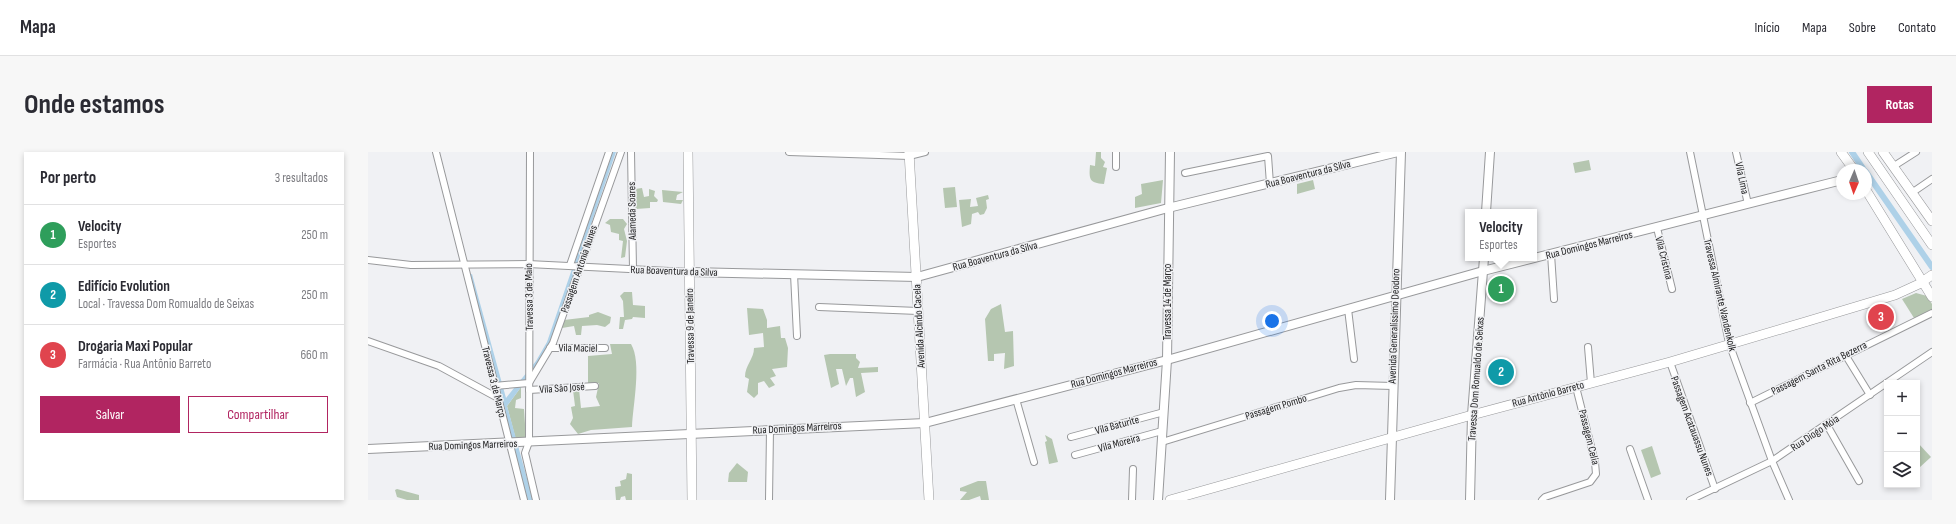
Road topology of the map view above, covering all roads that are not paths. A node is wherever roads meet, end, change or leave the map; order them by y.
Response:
1 (436, 152) edge
2 (530, 152) edge
3 (609, 152) edge
4 (621, 152) edge
5 (632, 152) edge
6 (688, 152) edge
7 (789, 152) edge
8 (925, 152) edge
9 (1116, 152) edge
10 (1170, 152) edge
11 (1399, 152) edge
12 (1490, 152) edge
13 (1690, 152) edge
14 (1736, 152) edge
15 (1841, 152) edge
16 (1868, 152) edge
17 (1883, 152) edge
18 (1916, 152) edge
19 (909, 154) edge
20 (1850, 164) edge
21 (1894, 166) junction
22 (1116, 167) dead end
23 (1185, 173) dead end
24 (1932, 179) edge
25 (1836, 182) edge
26 (1270, 184) junction
27 (1913, 192) junction
28 (1872, 199) edge
29 (1748, 204) junction
30 (1168, 208) junction
31 (1486, 209) edge
32 (1702, 216) junction
33 (1932, 221) edge
34 (1657, 228) junction
35 (1932, 246) edge
36 (1551, 254) junction
37 (1537, 258) edge
38 (368, 260) edge
39 (1484, 261) edge
40 (1523, 261) edge
41 (465, 264) junction
42 (528, 264) junction
43 (570, 265) junction
44 (581, 266) junction
45 (633, 269) junction
46 (1483, 271) junction
47 (690, 272) junction
48 (794, 274) junction
49 (916, 277) junction
50 (1928, 278) edge
51 (1672, 289) dead end
52 (1395, 296) junction
53 (1932, 297) edge
54 (1554, 299) dead end
55 (819, 307) dead end
56 (1348, 309) junction
57 (918, 310) junction
58 (1932, 314) edge
59 (798, 336) dead end
60 (368, 341) edge
61 (1729, 343) junction
62 (1588, 347) dead end
63 (550, 348) junction
64 (605, 348) dead end
65 (1932, 352) edge
66 (1846, 356) junction
67 (1354, 359) dead end
68 (1167, 360) junction
69 (1670, 362) junction
70 (1591, 383) junction
71 (526, 384) junction
72 (498, 386) junction
73 (595, 386) dead end
74 (1393, 386) junction
75 (1576, 387) junction
76 (1870, 395) junction
77 (498, 398) junction
78 (1016, 399) junction
79 (1750, 403) junction
80 (1164, 412) junction
81 (1472, 415) junction
82 (925, 423) junction
83 (1827, 425) junction
84 (770, 430) junction
85 (1162, 431) junction
86 (691, 434) junction
87 (1071, 437) dead end
88 (1392, 439) junction
89 (1162, 442) junction
90 (509, 443) junction
91 (527, 443) junction
92 (368, 449) edge
93 (1630, 449) dead end
94 (1075, 455) dead end
95 (1772, 461) junction
96 (1034, 462) dead end
97 (1133, 469) dead end
98 (1858, 481) dead end
99 (1715, 489) junction
100 (524, 500) edge
101 (536, 500) edge
102 (692, 500) edge
103 (770, 500) edge
104 (929, 500) edge
105 (1132, 500) edge
106 (1158, 500) edge
107 (1170, 500) edge
108 (1390, 500) edge
109 (1470, 500) edge
110 (1542, 500) edge
111 (1648, 500) edge
112 (1690, 500) edge
113 (1790, 500) edge

1 - 41 street, Travessa 3 de Março
2 - 42 street, Travessa 3 de Maio
3 - 43 street
4 - 44 street, Passagem Antonia Nunes
5 - 45 street, Alameda Soares
6 - 47 main road, Travessa 9 de Janeiro
7 - 19 street
8 - 19 street
9 - 22 street
10 - 30 street, Travessa 14 de Março
11 - 26 street, Rua Boaventura da Silva
11 - 52 street, Avenida Generalíssimo Deodoro
12 - 31 street
13 - 32 street, Travessa Almirante Wandenkolk
14 - 29 street, Vila Lima
15 - 20 main road
16 - 35 main road
17 - 21 main road
18 - 21 street
19 - 49 main road, Avenida Alcindo Cacela
21 - 27 main road
23 - 26 street
24 - 27 street
25 - 29 street, Rua Domingos Marreiros
26 - 30 street, Rua Boaventura da Silva
27 - 33 main road
28 - 50 main road
29 - 32 street, Rua Domingos Marreiros
30 - 49 street, Rua Boaventura da Silva
30 - 68 street, Travessa 14 de Março
32 - 34 street, Rua Domingos Marreiros
32 - 61 street, Travessa Almirante Wandenkolk
34 - 36 street, Rua Domingos Marreiros
34 - 51 street, Vila Cristina
36 - 37 street, Rua Domingos Marreiros
36 - 54 street
38 - 41 street
39 - 46 street, Travessa Dom Romualdo de Seixas
40 - 46 street, Rua Domingos Marreiros
41 - 42 street
41 - 72 street, Travessa 3 de Março
42 - 43 street
42 - 71 street, Travessa 3 de Maio
43 - 44 street, Rua Boaventura da Silva
44 - 45 street, Rua Boaventura da Silva
44 - 63 street, Passagem Antonia Nunes
45 - 47 street, Rua Boaventura da Silva
46 - 52 street, Rua Domingos Marreiros
46 - 81 street, Travessa Dom Romualdo de Seixas
47 - 48 street, Rua Boaventura da Silva
47 - 86 main road, Travessa 9 de Janeiro
48 - 49 street, Rua Boaventura da Silva
48 - 59 street
49 - 57 main road, Avenida Alcindo Cacela
50 - 53 main road
50 - 61 main road, Rua Antônio Barreto
52 - 56 street, Rua Domingos Marreiros
52 - 74 street, Avenida Generalíssimo Deodoro
55 - 57 street
56 - 67 street
56 - 68 street, Rua Domingos Marreiros
57 - 82 main road, Avenida Alcindo Cacela
58 - 66 street, Passagem Santa Rita Bezerra
60 - 77 street
61 - 69 main road, Rua Antônio Barreto
61 - 79 street, Travessa Almirante Wandenkolk
62 - 70 street
63 - 64 street, Vila Maciel
63 - 71 street, Passagem Antonia Nunes
65 - 76 street, Rua Diogo Móia
66 - 76 street
66 - 79 street, Passagem Santa Rita Bezerra
68 - 78 street, Rua Domingos Marreiros
68 - 80 street, Travessa 14 de Março
69 - 70 main road, Rua Antônio Barreto
69 - 99 street, Passagem Acatauassu Nunes
70 - 75 main road, Rua Antônio Barreto
71 - 72 street, Vila São José
71 - 73 street, Vila São José
71 - 91 street, Travessa 3 de Maio
72 - 77 street, Travessa 3 de Março
74 - 88 street, Avenida Generalíssimo Deodoro
74 - 89 street, Passagem Pombo
75 - 81 main road, Rua Antônio Barreto
75 - 110 street, Passagem Celia
76 - 83 street, Rua Diogo Móia
77 - 90 street, Travessa 3 de Março
78 - 82 street, Rua Domingos Marreiros
78 - 96 street
79 - 95 street, Travessa Almirante Wandenkolk
80 - 85 street, Travessa 14 de Março
80 - 87 street, Vila Baturite
81 - 88 main road, Rua Antônio Barreto
81 - 109 street, Travessa Dom Romualdo de Seixas
82 - 84 street, Rua Domingos Marreiros
82 - 104 main road, Avenida Alcindo Cacela
83 - 95 street, Rua Diogo Móia
83 - 98 street
84 - 86 street, Rua Domingos Marreiros
84 - 103 street
85 - 89 street, Travessa 14 de Março
85 - 94 street, Vila Moreira
86 - 91 street, Rua Domingos Marreiros
86 - 102 main road, Travessa 9 de Janeiro
88 - 107 main road, Rua Antônio Barreto
88 - 108 street, Avenida Generalíssimo Deodoro
89 - 106 street, Travessa 14 de Março
90 - 91 street, Rua Domingos Marreiros
90 - 92 street, Rua Domingos Marreiros
90 - 100 street, Travessa 3 de Março
91 - 101 street
93 - 111 street
95 - 99 street, Rua Diogo Móia
95 - 113 street, Travessa Almirante Wandenkolk
97 - 105 street
99 - 112 street, Rua Diogo Móia

